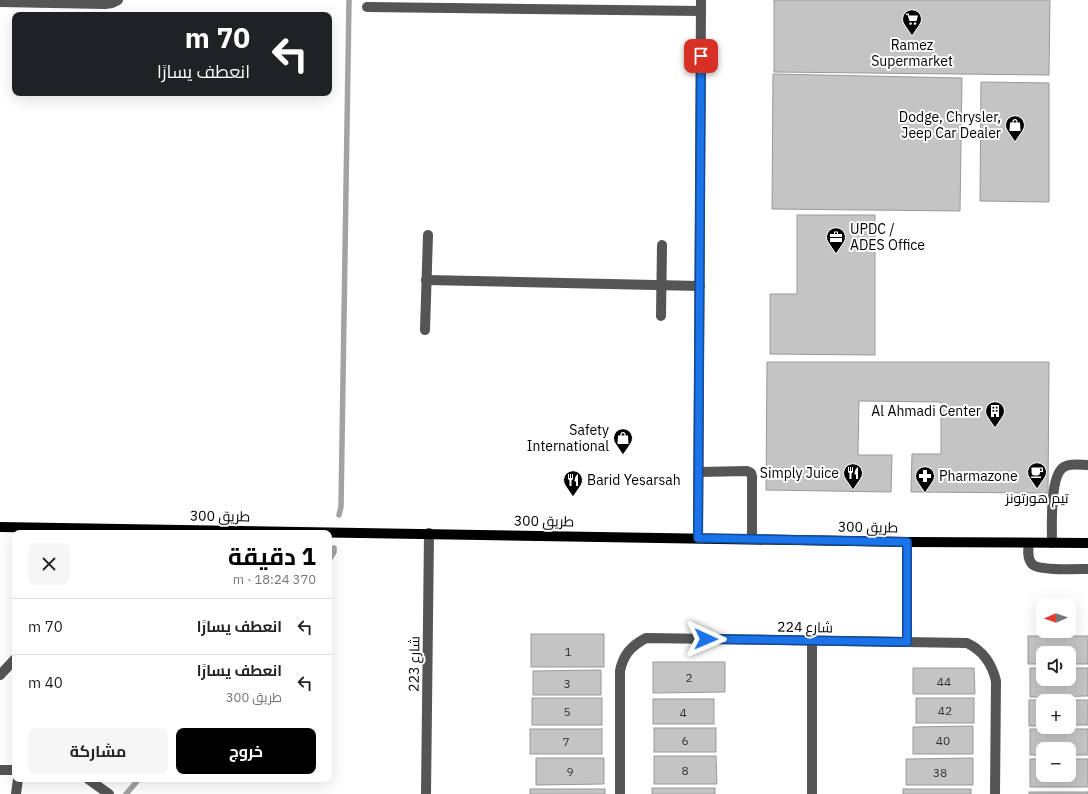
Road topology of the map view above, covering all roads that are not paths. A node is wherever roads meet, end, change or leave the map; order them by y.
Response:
1 (118, 0) edge
2 (701, 0) edge
3 (0, 2) edge
4 (507, 5) edge
5 (367, 7) dead end
6 (701, 11) junction
7 (428, 235) dead end
8 (662, 245) dead end
9 (426, 280) junction
10 (662, 285) junction
11 (700, 286) junction
12 (661, 316) dead end
13 (425, 330) dead end
14 (1088, 465) edge
15 (699, 472) junction
16 (0, 527) edge
17 (119, 530) edge
18 (332, 533) edge
19 (429, 534) junction
20 (698, 538) junction
21 (752, 538) junction
22 (907, 542) junction
23 (1029, 542) junction
24 (1052, 542) junction
25 (1088, 543) edge
26 (1088, 569) edge
27 (812, 641) junction
28 (907, 642) junction
29 (12, 662) edge
30 (0, 675) edge
31 (0, 770) edge
32 (12, 770) edge
33 (18, 782) edge
34 (92, 782) edge
35 (105, 791) edge
36 (16, 794) edge
37 (426, 794) edge
38 (620, 794) edge
39 (812, 794) edge
40 (995, 794) edge

1 - 3 street
2 - 6 street
4 - 5 street
4 - 6 street
6 - 11 street
7 - 9 street
8 - 10 street
9 - 10 street
9 - 13 street
10 - 11 street
10 - 12 street
11 - 15 street
14 - 24 street
15 - 20 street
15 - 21 street
16 - 17 main road, طريق 300
18 - 19 main road, طريق 300
19 - 20 main road, طريق 300
19 - 37 street, شارع 223
20 - 21 main road, طريق 300
21 - 22 main road, طريق 300
22 - 23 main road, طريق 300
22 - 28 street
23 - 24 main road, طريق 300
23 - 26 street
24 - 25 main road, طريق 300
27 - 28 street, شارع 224
27 - 38 street, شارع 224
27 - 39 street
28 - 40 street, شارع 224
29 - 30 street
31 - 32 street
33 - 36 street
34 - 35 street

